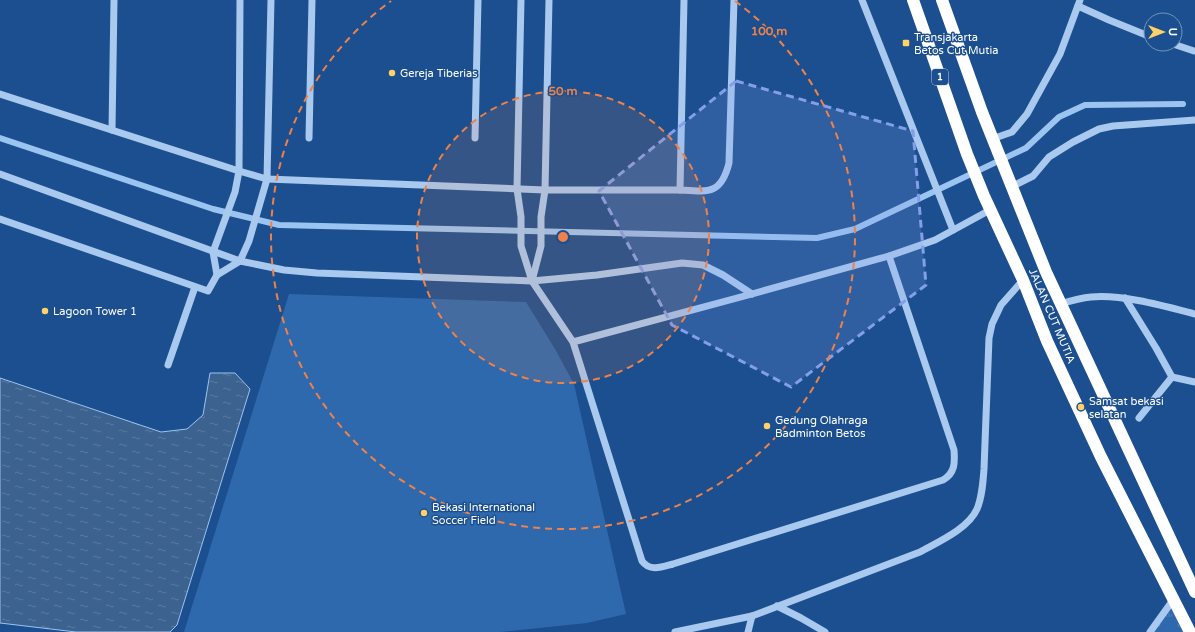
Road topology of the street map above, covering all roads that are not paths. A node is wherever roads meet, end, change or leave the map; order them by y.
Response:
1 (114, 0) edge
2 (240, 0) edge
3 (270, 0) edge
4 (312, 0) edge
5 (478, 0) edge
6 (521, 0) edge
7 (549, 0) edge
8 (684, 0) edge
9 (734, 0) edge
10 (862, 0) edge
11 (913, 0) edge
12 (942, 0) edge
13 (1079, 3) edge
14 (1143, 34) edge
15 (1183, 47) edge
16 (1194, 51) edge
17 (0, 94) edge
18 (1195, 120) edge
19 (112, 130) junction
20 (309, 138) dead end
21 (475, 138) dead end
22 (992, 139) junction
23 (239, 171) junction
24 (0, 174) edge
25 (267, 179) junction
26 (1010, 182) junction
27 (517, 189) junction
28 (545, 190) junction
29 (680, 190) junction
30 (990, 210) junction
31 (0, 219) edge
32 (953, 230) junction
33 (213, 252) junction
34 (889, 256) junction
35 (240, 261) junction
36 (217, 275) junction
37 (1023, 280) junction
38 (532, 281) junction
39 (195, 287) junction
40 (752, 294) junction
41 (1125, 298) junction
42 (1060, 304) junction
43 (1195, 314) edge
44 (574, 342) junction
45 (168, 365) dead end
46 (1172, 377) junction
47 (1195, 382) edge
48 (1139, 418) dead end
49 (1195, 592) edge
50 (1173, 600) junction
51 (778, 606) junction
52 (752, 616) junction
53 (675, 632) edge
54 (748, 632) edge
55 (825, 632) edge
56 (1150, 632) edge
57 (1190, 632) edge

1 - 19 street
2 - 23 street
3 - 25 street
4 - 20 street
5 - 21 street
6 - 27 street
7 - 28 street
8 - 29 street
9 - 29 street
10 - 32 street
11 - 30 highway, JALAN CUT MUTIA / 1
12 - 22 highway, JALAN CUT MUTIA
13 - 14 street
13 - 22 street
15 - 16 street
17 - 19 street
18 - 26 street
19 - 23 street
22 - 26 highway, JALAN CUT MUTIA
23 - 25 street
23 - 33 street
24 - 33 street
25 - 27 street
25 - 35 street
26 - 42 highway, JALAN CUT MUTIA
27 - 28 street
27 - 38 street
28 - 29 street
28 - 38 street
30 - 32 street
30 - 37 highway, JALAN CUT MUTIA / 1
31 - 39 street
32 - 34 street
33 - 35 street
33 - 36 street
34 - 40 street
34 - 44 street
35 - 36 street
35 - 38 street
36 - 39 street
37 - 50 highway, JALAN CUT MUTIA / 1
37 - 51 street
38 - 40 street
38 - 44 street
39 - 45 street
40 - 44 street
41 - 42 street
41 - 43 street
41 - 46 street
42 - 49 highway, JALAN CUT MUTIA
46 - 47 street
46 - 48 street
50 - 56 street
50 - 57 highway, JALAN CUT MUTIA / 1
51 - 52 street
51 - 55 street
52 - 53 street
52 - 54 street

